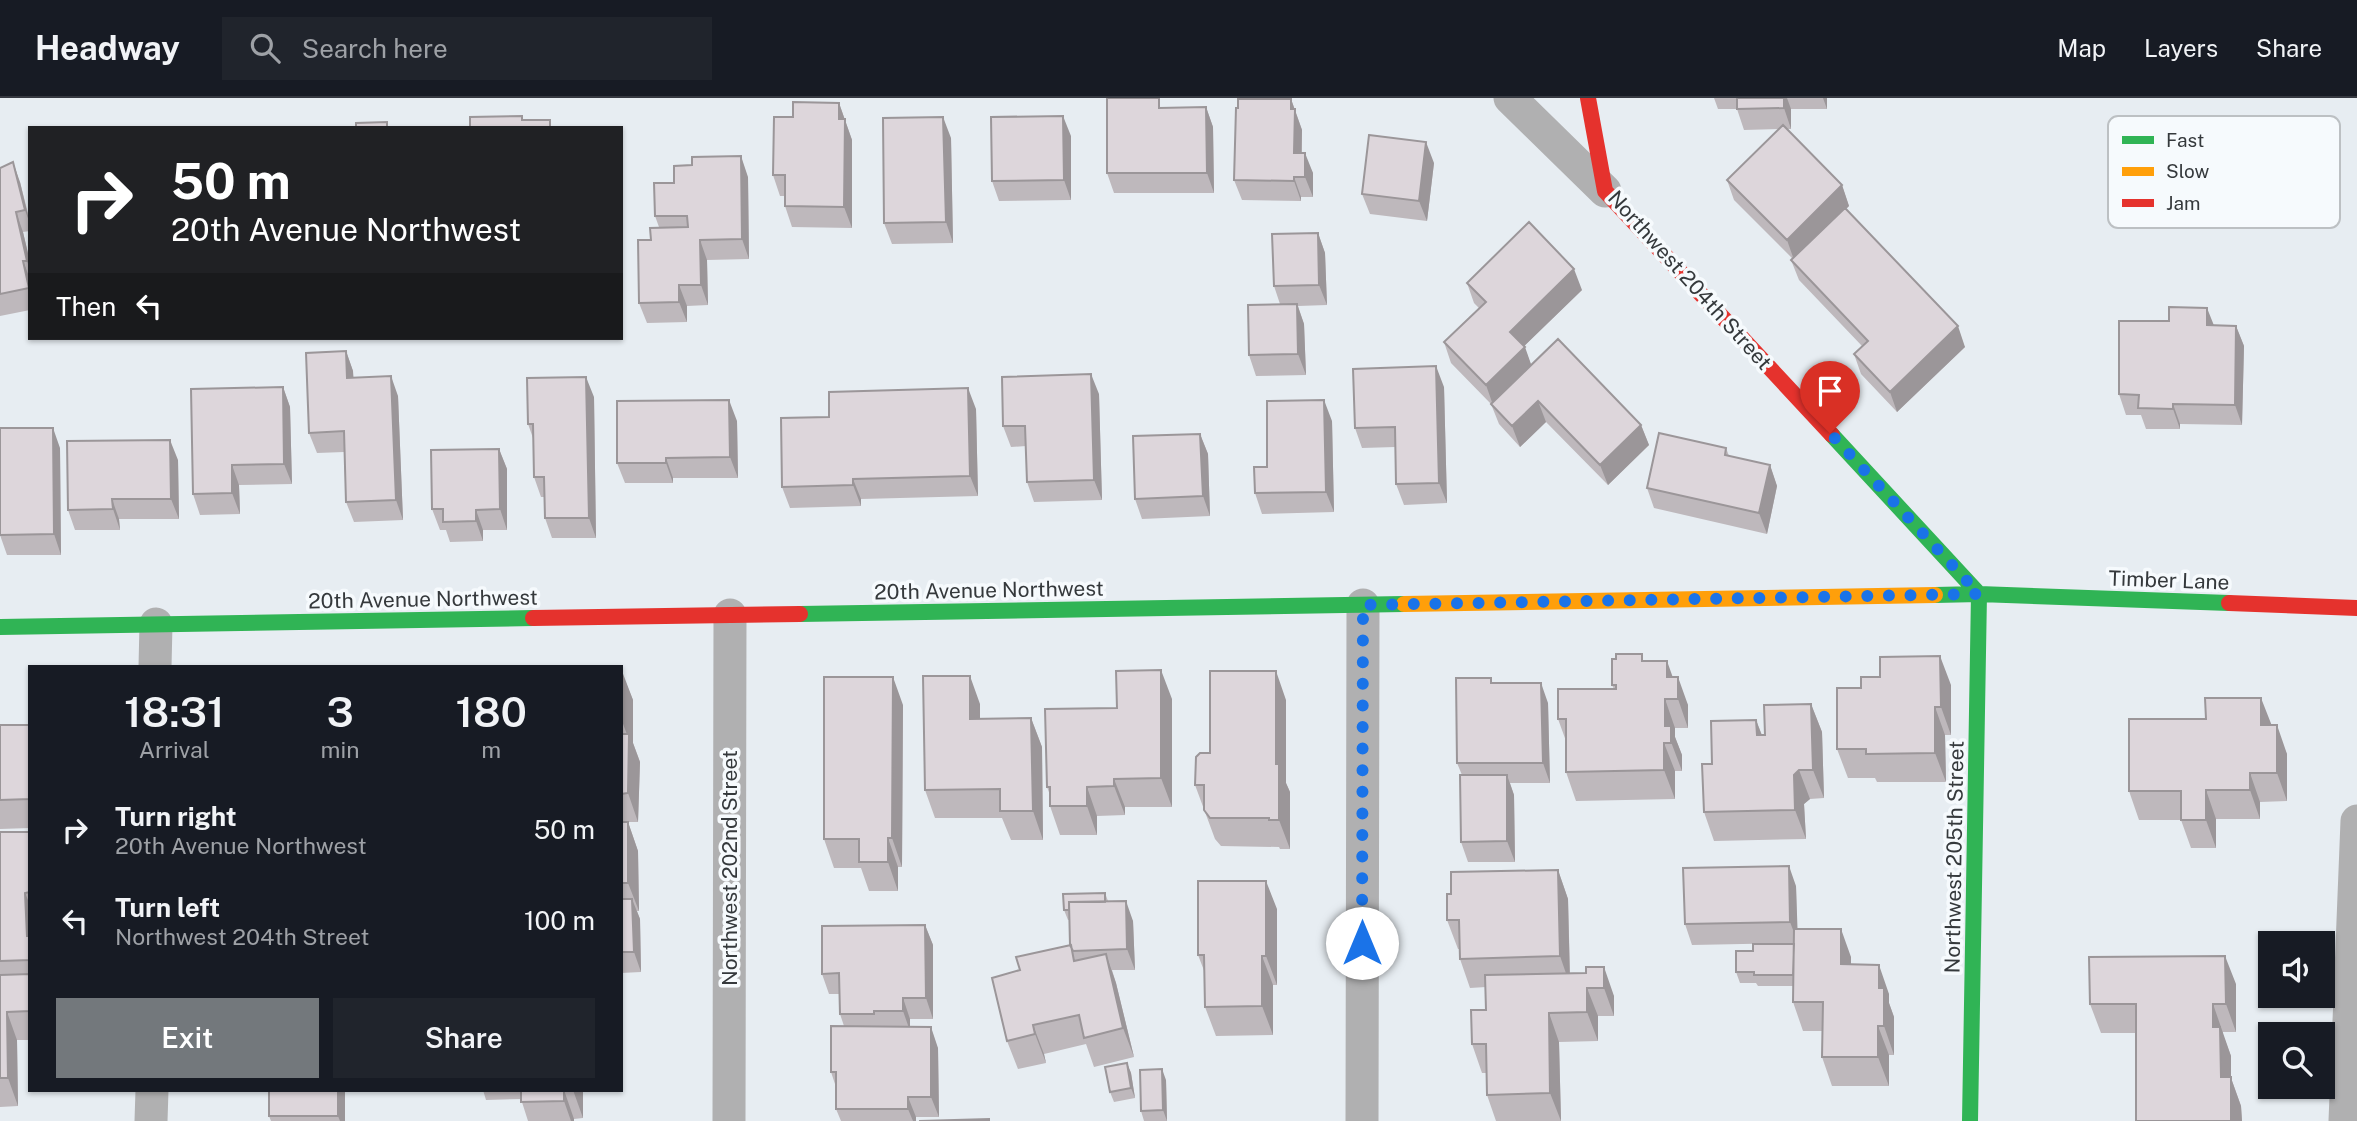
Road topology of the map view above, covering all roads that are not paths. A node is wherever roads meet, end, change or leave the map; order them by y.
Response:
1 (1510, 98) edge
2 (1588, 98) edge
3 (1605, 191) junction
4 (1979, 594) junction
5 (1363, 605) junction
6 (2357, 608) edge
7 (730, 615) junction
8 (156, 624) junction
9 (0, 627) edge
10 (155, 665) edge
11 (2357, 821) edge
12 (152, 1092) edge
13 (151, 1121) edge
14 (729, 1121) edge
15 (1362, 1121) edge
16 (1970, 1121) edge
17 (2345, 1121) edge

1 - 3 street
2 - 3 street, Northwest 204th Street
3 - 4 street, Northwest 204th Street
4 - 5 street, 20th Avenue Northwest
4 - 6 street, Timber Lane
4 - 16 street, Northwest 205th Street
5 - 7 street, 20th Avenue Northwest
5 - 15 street
7 - 8 street, 20th Avenue Northwest
7 - 14 street, Northwest 202nd Street
8 - 9 street, 20th Avenue Northwest
8 - 10 street
11 - 17 street
12 - 13 street

